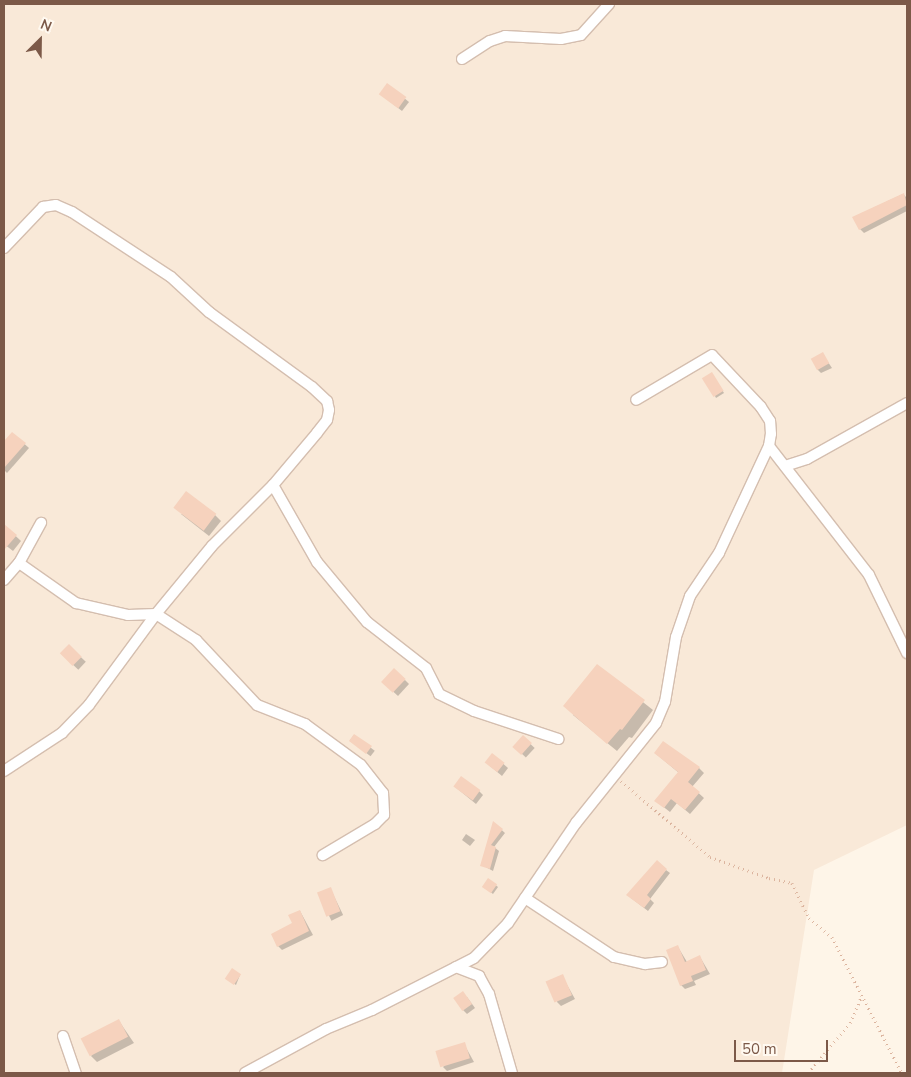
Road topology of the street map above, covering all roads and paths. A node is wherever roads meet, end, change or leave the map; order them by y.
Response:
1 (609, 4) edge
2 (462, 60) dead end
3 (4, 248) edge
4 (636, 400) dead end
5 (907, 403) edge
6 (769, 446) junction
7 (785, 466) junction
8 (273, 485) junction
9 (41, 523) dead end
10 (19, 563) junction
11 (4, 580) edge
12 (156, 614) junction
13 (907, 653) edge
14 (558, 739) dead end
15 (4, 771) edge
16 (615, 776) junction
17 (323, 855) dead end
18 (525, 898) junction
19 (662, 962) dead end
20 (456, 967) junction
21 (861, 998) junction
22 (63, 1036) dead end
23 (76, 1073) edge
24 (244, 1073) edge
25 (512, 1073) edge
26 (808, 1073) edge
27 (902, 1073) edge

1 - 2 street
3 - 8 street
4 - 6 street
5 - 7 street
6 - 7 street
6 - 16 street
7 - 13 street
8 - 12 street
8 - 14 street
9 - 10 street
10 - 11 street
10 - 12 street
12 - 15 street
12 - 17 street
16 - 18 street
16 - 21 path
18 - 19 street
18 - 20 street
20 - 24 street
20 - 25 street
21 - 26 path
21 - 27 path
22 - 23 street

